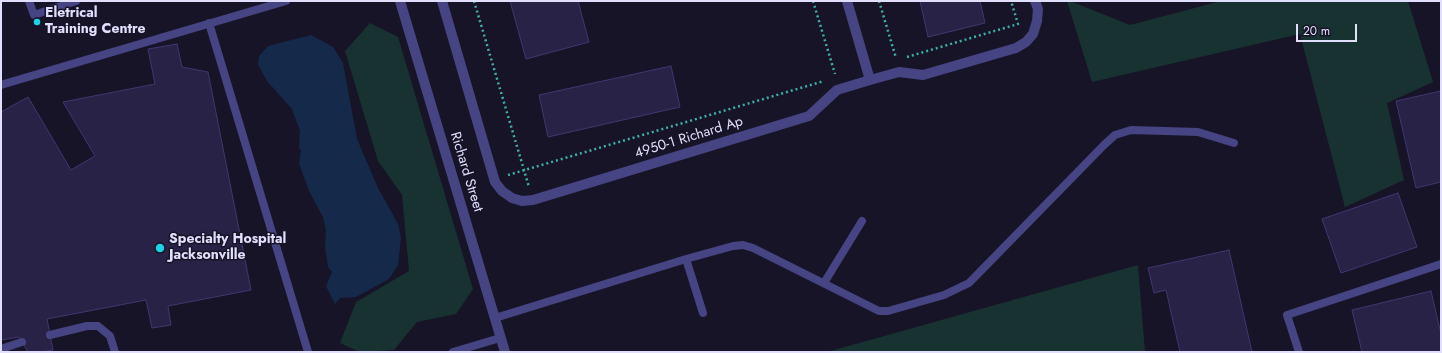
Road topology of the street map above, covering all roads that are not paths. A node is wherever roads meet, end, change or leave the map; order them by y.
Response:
1 (29, 1) edge
2 (76, 1) edge
3 (286, 1) edge
4 (400, 1) edge
5 (442, 1) edge
6 (847, 1) edge
7 (1035, 1) edge
8 (209, 23) junction
9 (870, 80) junction
10 (1, 85) edge
11 (1234, 143) dead end
12 (862, 221) dead end
13 (686, 259) junction
14 (1441, 264) edge
15 (824, 283) junction
16 (703, 313) dead end
17 (495, 318) junction
18 (50, 335) dead end
19 (500, 338) junction
20 (22, 342) dead end
21 (1, 349) edge
22 (115, 352) edge
23 (308, 352) edge
24 (453, 352) edge
25 (505, 352) edge
26 (1299, 352) edge

1 - 2 lane
3 - 8 lane
4 - 17 street, Richard Street
5 - 9 street, 4950-1 Richard Ap
6 - 9 street
7 - 9 street, 4950-1 Richard Ap
8 - 10 lane
8 - 23 lane
11 - 15 lane
12 - 15 lane
13 - 15 lane
13 - 16 lane
13 - 17 lane
14 - 26 lane
17 - 19 street, Richard Street
18 - 22 lane
19 - 24 lane
19 - 25 street, Richard Street
20 - 21 lane

